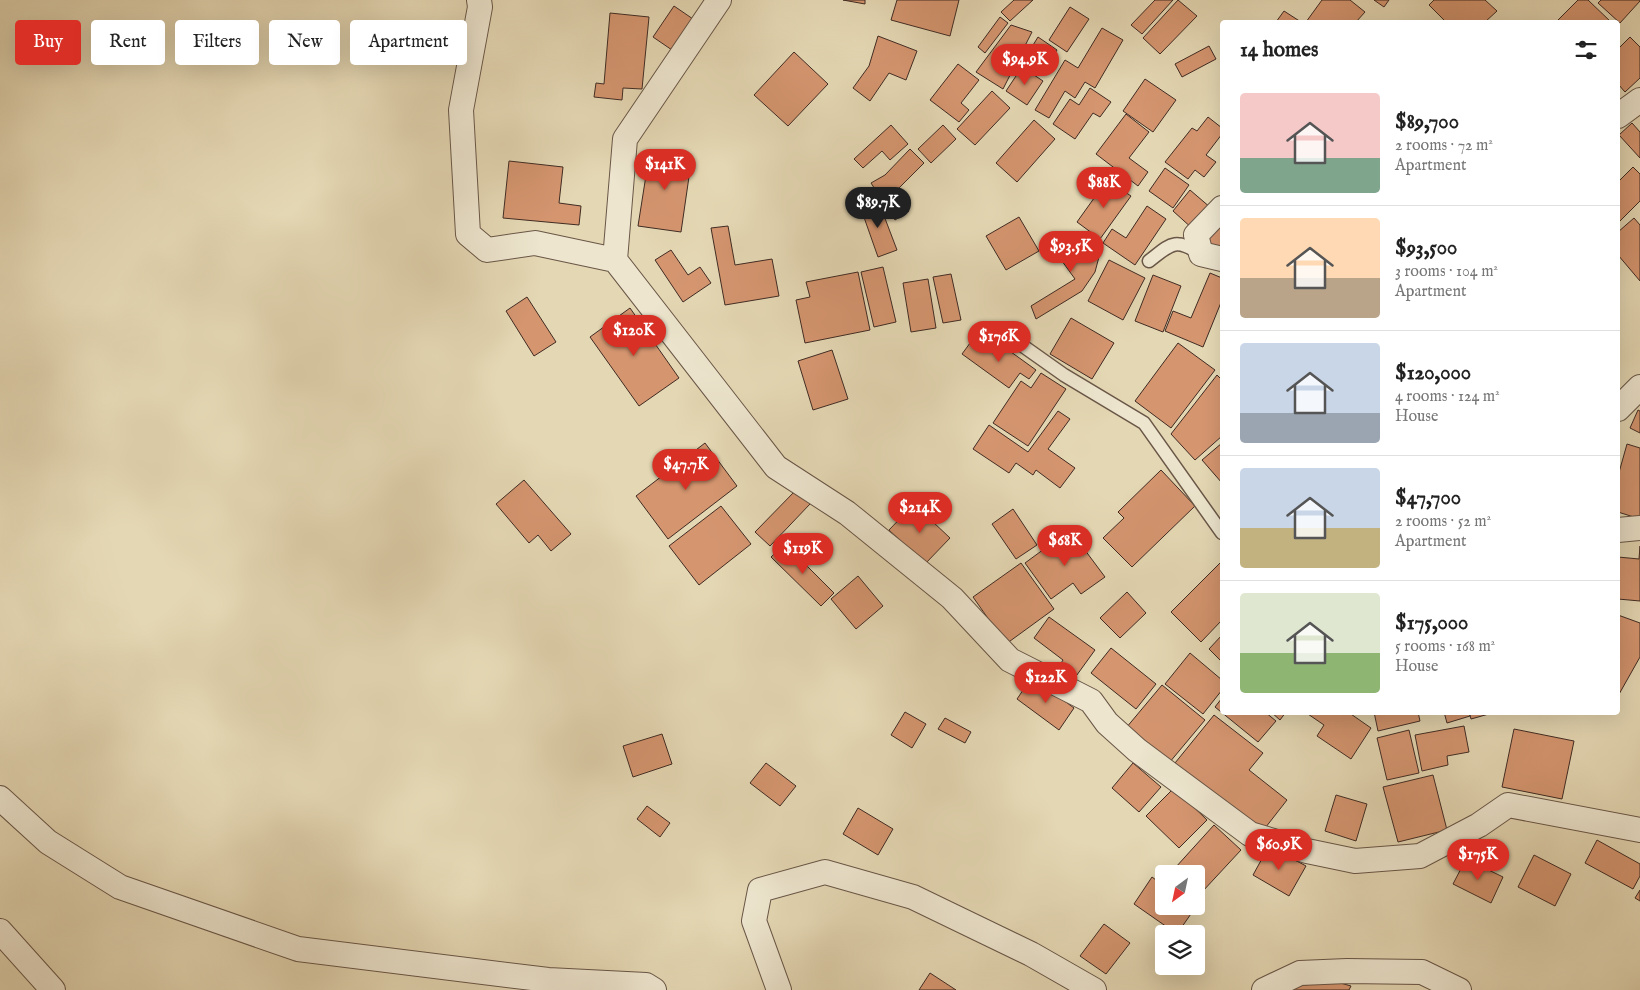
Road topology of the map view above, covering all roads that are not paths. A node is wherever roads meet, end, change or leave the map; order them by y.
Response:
1 (479, 0) edge
2 (719, 0) edge
3 (1640, 100) edge
4 (1640, 113) edge
5 (1620, 115) edge
6 (1620, 116) edge
7 (1220, 210) edge
8 (1212, 257) edge
9 (615, 260) junction
10 (1149, 262) dead end
11 (1012, 329) dead end
12 (1640, 387) edge
13 (1620, 407) edge
14 (1640, 528) edge
15 (1220, 530) edge
16 (1620, 530) edge
17 (0, 798) edge
18 (1640, 830) edge
19 (0, 931) edge
20 (53, 990) edge
21 (654, 990) edge
22 (779, 990) edge
23 (1094, 990) edge
24 (1264, 990) edge
25 (1459, 990) edge

1 - 9 street
2 - 9 street
3 - 5 street
4 - 6 street
7 - 8 street
8 - 10 lane
9 - 18 street
11 - 15 lane
12 - 13 street
14 - 16 street
17 - 21 street
19 - 20 street
22 - 23 street
24 - 25 street

